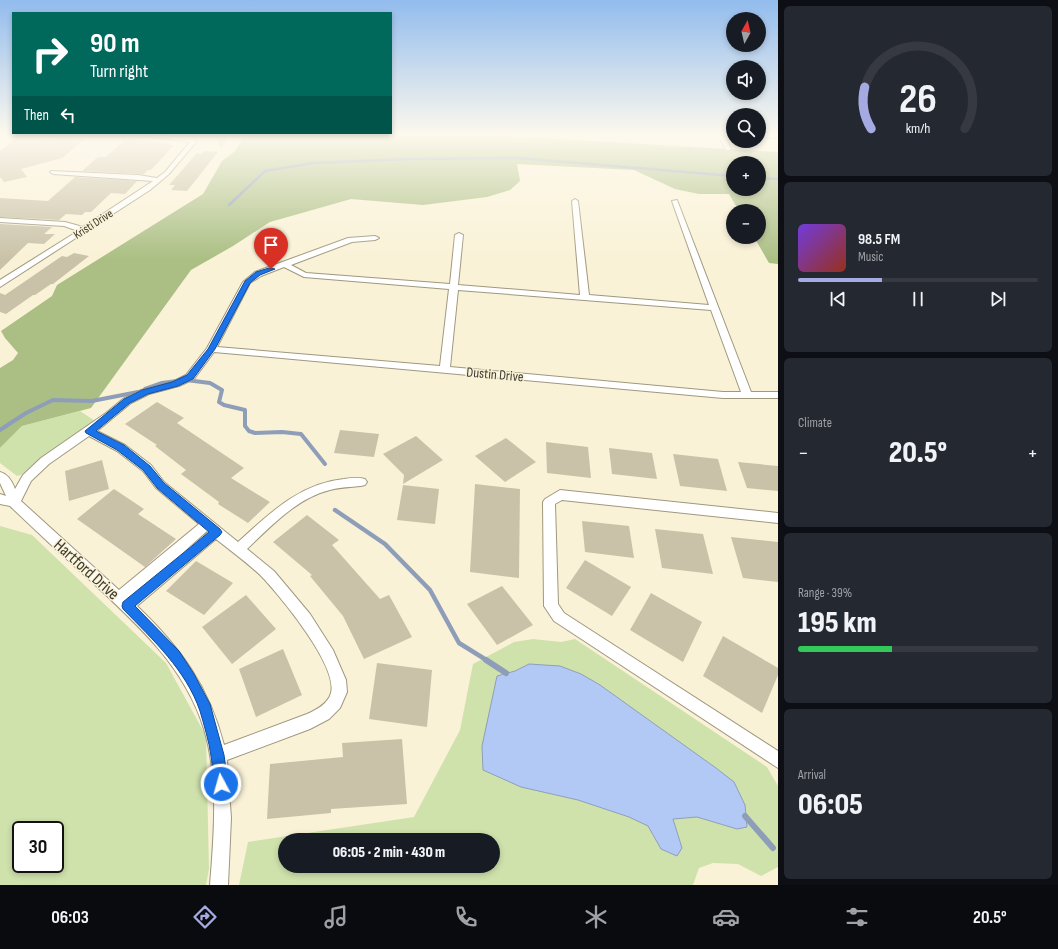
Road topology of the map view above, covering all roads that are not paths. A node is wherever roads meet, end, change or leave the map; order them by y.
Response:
1 (126, 176) edge
2 (162, 176) edge
3 (159, 180) junction
4 (575, 201) dead end
5 (675, 201) dead end
6 (0, 220) edge
7 (84, 230) junction
8 (460, 235) dead end
9 (376, 238) dead end
10 (284, 264) junction
11 (0, 284) edge
12 (454, 287) junction
13 (585, 298) junction
14 (714, 308) junction
15 (211, 349) junction
16 (445, 370) junction
17 (747, 395) junction
18 (778, 395) edge
19 (89, 431) junction
20 (0, 476) edge
21 (361, 482) dead end
22 (7, 500) edge
23 (778, 518) edge
24 (212, 528) junction
25 (239, 549) junction
26 (123, 602) junction
27 (218, 755) junction
28 (778, 760) edge
29 (219, 885) edge

1 - 3 street
2 - 3 street, Kristi Drive
3 - 7 street, Kristi Drive
4 - 13 street
5 - 14 street
6 - 7 street
7 - 11 street, Kristi Drive
8 - 12 street
9 - 10 street
10 - 12 street
10 - 15 street
12 - 13 street
12 - 16 street
13 - 14 street
14 - 17 street
15 - 16 street, Dustin Drive
15 - 19 street
16 - 17 street, Dustin Drive
17 - 18 street, Dustin Drive
19 - 22 street
19 - 24 street
20 - 22 street, Hartford Drive
21 - 25 street
22 - 26 street, Hartford Drive
23 - 28 street
24 - 25 street
24 - 26 street
25 - 27 street
26 - 27 street, Hartford Drive
27 - 29 street, Hartford Drive

